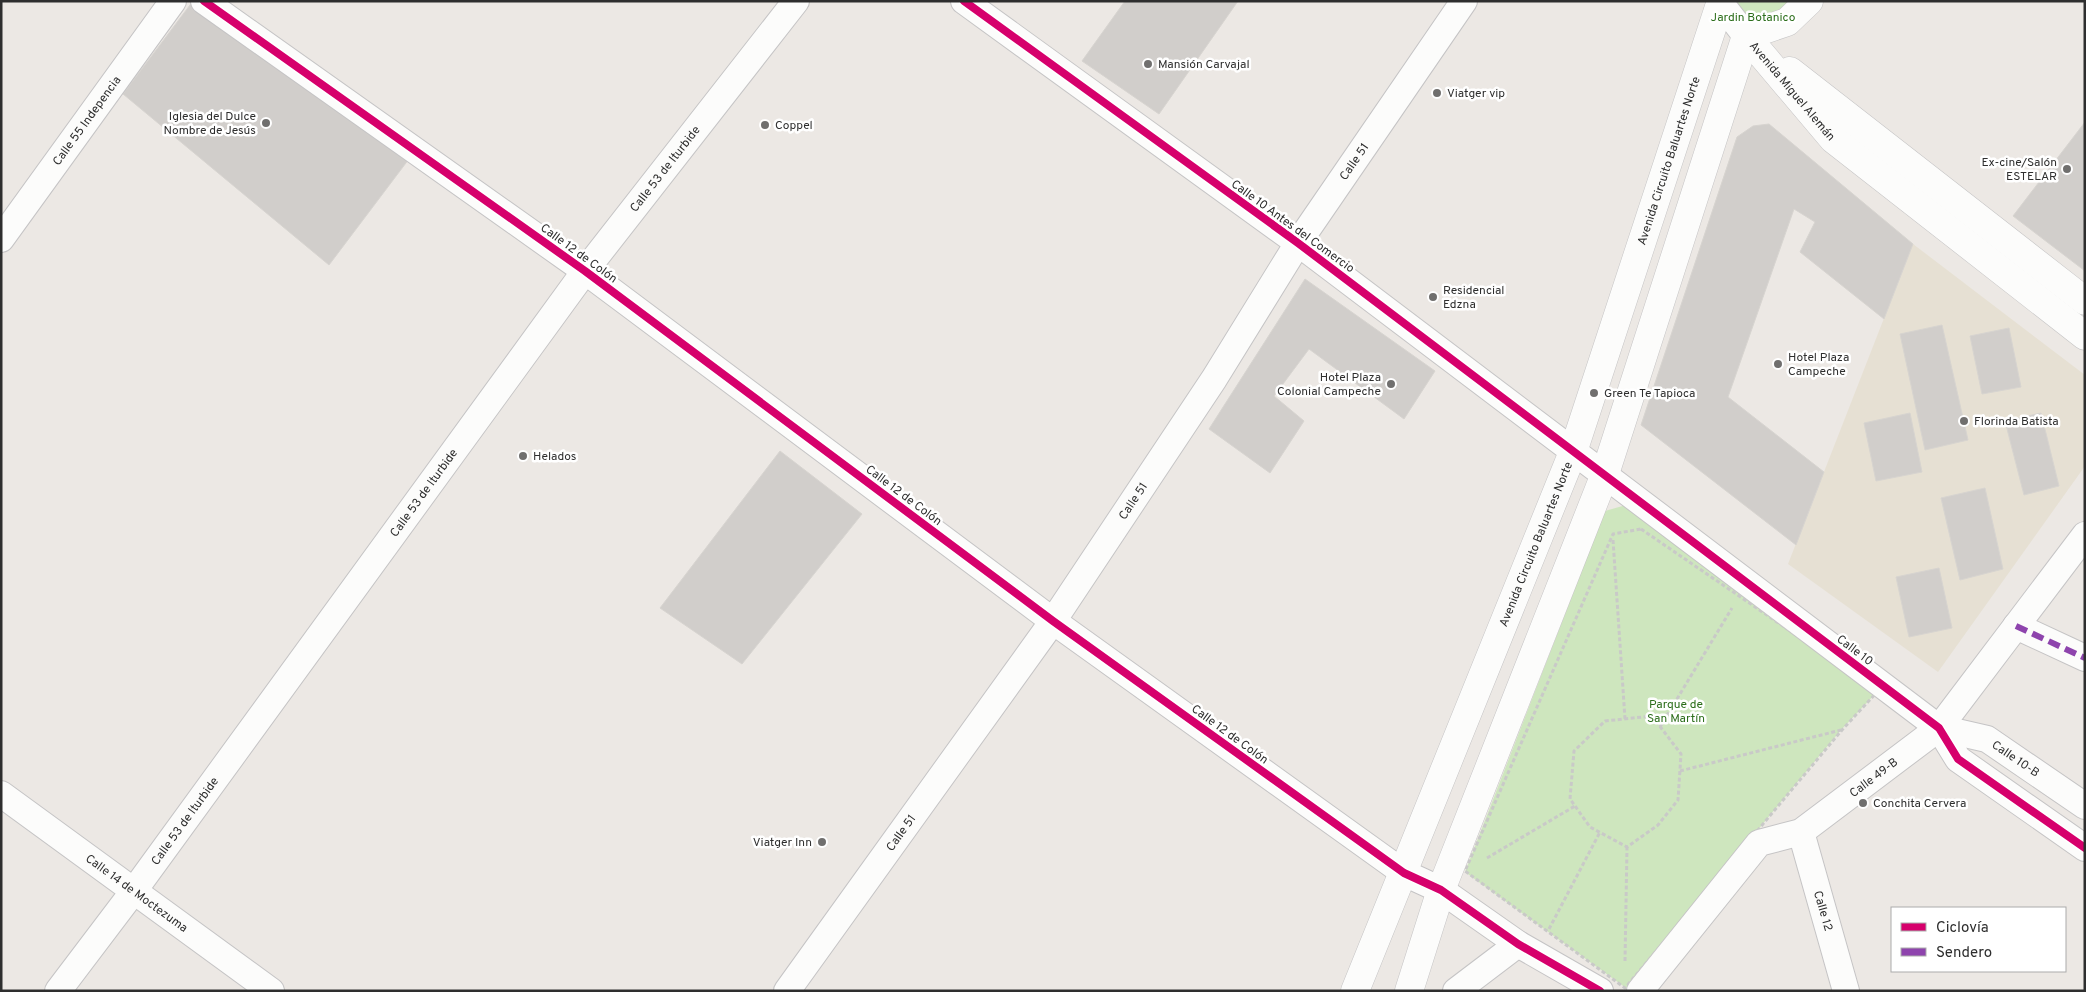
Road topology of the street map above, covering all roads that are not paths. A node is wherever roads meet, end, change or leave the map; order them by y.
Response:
1 (173, 1) edge
2 (204, 1) edge
3 (796, 1) edge
4 (964, 1) edge
5 (1464, 1) edge
6 (1810, 1) edge
7 (1720, 2) edge
8 (1746, 36) junction
9 (1, 239) edge
10 (1298, 243) junction
11 (585, 270) junction
12 (2085, 301) edge
13 (2085, 336) edge
14 (1573, 452) junction
15 (1605, 474) junction
16 (2085, 535) edge
17 (1052, 621) junction
18 (2016, 626) junction
19 (2085, 658) edge
20 (1940, 728) junction
21 (1, 794) edge
22 (2085, 806) edge
23 (1802, 832) junction
24 (2085, 848) edge
25 (1404, 873) junction
26 (1441, 890) junction
27 (133, 892) junction
28 (1518, 944) junction
29 (1630, 986) edge
30 (58, 991) edge
31 (271, 991) edge
32 (787, 991) edge
33 (1355, 991) edge
34 (1409, 991) edge
35 (1456, 991) edge
36 (1600, 991) edge
37 (1846, 991) edge

1 - 9 street, Calle 55 Indepencia
2 - 11 street, Calle 12 de Colón
3 - 11 street, Calle 53 de Iturbide
4 - 10 street, Calle 10 Antes del Comercio
5 - 10 street, Calle 51
6 - 8 main road
7 - 8 street
7 - 14 main road, Avenida Circuito Baluartes Norte
8 - 12 main road, Avenida Miguel Alemán
8 - 13 main road, Avenida Miguel Alemán
8 - 15 main road
10 - 14 street, Calle 10 Antes del Comercio
10 - 17 street, Calle 51
11 - 17 street, Calle 12 de Colón
11 - 27 street, Calle 53 de Iturbide
14 - 15 street, Calle 10 Antes del Comercio
14 - 25 main road, Avenida Circuito Baluartes Norte
15 - 20 street, Calle 10
15 - 26 main road
16 - 18 street, Calle 49-B
17 - 25 street, Calle 12 de Colón
17 - 32 street, Calle 51
18 - 19 street
18 - 20 street, Calle 49-B
20 - 22 street, Calle 10-B
20 - 23 street, Calle 49-B
20 - 24 street, Calle 10
21 - 27 street, Calle 14 de Moctezuma
23 - 29 street, Calle 49-B
23 - 37 street, Calle 12
25 - 26 street, Calle 12 de Colón
25 - 33 main road, Avenida Circuito Baluartes Norte
26 - 28 street, Calle 12 de Colón
26 - 34 main road
27 - 30 street, Calle 53 de Iturbide
27 - 31 street, Calle 14 de Moctezuma
28 - 35 street
28 - 36 street, Calle 12 de Colón

